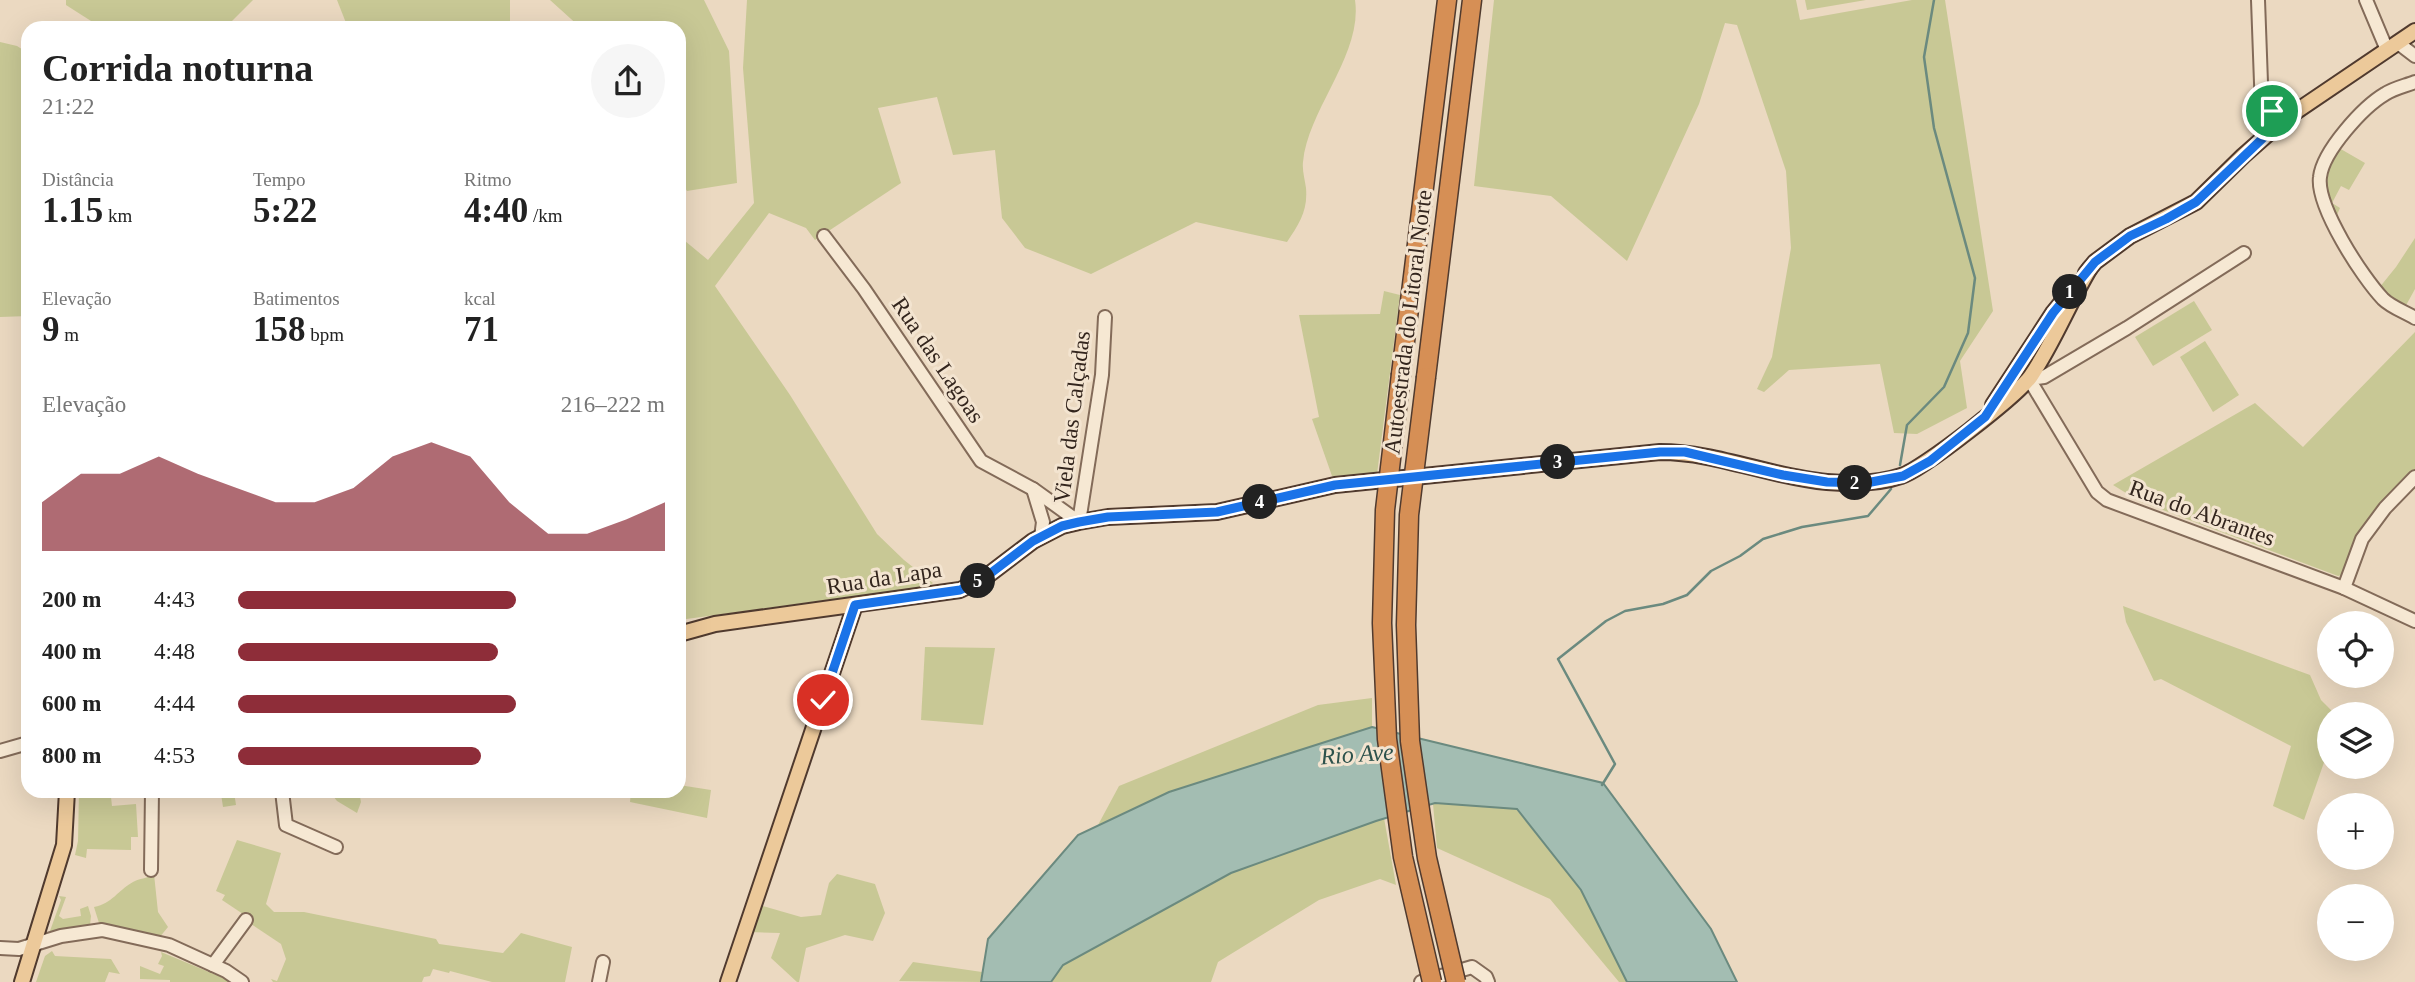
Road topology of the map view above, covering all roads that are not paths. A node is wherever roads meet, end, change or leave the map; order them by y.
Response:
1 (1447, 0) edge
2 (1472, 0) edge
3 (2259, 0) edge
4 (2366, 0) edge
5 (2415, 31) edge
6 (2393, 47) junction
7 (2415, 56) edge
8 (2415, 82) edge
9 (2262, 101) junction
10 (2291, 115) junction
11 (2263, 138) junction
12 (824, 236) dead end
13 (2244, 253) dead end
14 (2090, 268) junction
15 (1105, 317) dead end
16 (2415, 318) edge
17 (2016, 369) junction
18 (2029, 379) junction
19 (1985, 417) junction
20 (2415, 477) edge
21 (1033, 489) junction
22 (1079, 522) junction
23 (1041, 537) junction
24 (2344, 588) junction
25 (855, 605) junction
26 (2415, 621) edge
27 (686, 632) edge
28 (21, 745) edge
29 (3, 750) edge
30 (21, 754) edge
31 (64, 798) edge
32 (152, 798) edge
33 (283, 798) edge
34 (336, 847) dead end
35 (151, 870) dead end
36 (246, 920) dead end
37 (33, 946) junction
38 (0, 948) edge
39 (603, 962) dead end
40 (214, 965) junction
41 (22, 982) edge
42 (242, 982) edge
43 (599, 982) edge
44 (727, 982) edge
45 (1421, 982) edge
46 (1432, 982) edge
47 (1456, 982) edge
48 (1488, 982) edge

1 - 46 highway, Autoestrada do Litoral Norte, bridge
2 - 47 highway, Autoestrada do Litoral Norte, bridge
3 - 9 street
4 - 6 street
5 - 6 main road
6 - 7 street
6 - 10 main road
8 - 16 street
9 - 10 street
9 - 11 street
10 - 11 main road
11 - 14 main road
12 - 21 street, Rua das Lagoas
13 - 18 street
14 - 17 main road
14 - 18 main road
15 - 22 street, Viela das Calçadas
17 - 18 main road
17 - 19 main road
18 - 19 main road, Rua da Lapa
18 - 24 street, Rua do Abrantes
19 - 22 main road, Rua da Lapa
20 - 24 street
21 - 22 street, Rua das Lagoas
21 - 23 street
22 - 23 main road, Rua da Lapa
23 - 25 main road, Rua da Lapa
24 - 26 street, Rua do Abrantes
25 - 27 main road, Rua da Lapa
25 - 44 main road
28 - 29 street
29 - 30 street
31 - 37 main road
32 - 35 street
33 - 34 street
36 - 40 street
37 - 38 street
37 - 40 street
37 - 41 main road
39 - 43 street
40 - 42 street
45 - 48 street

